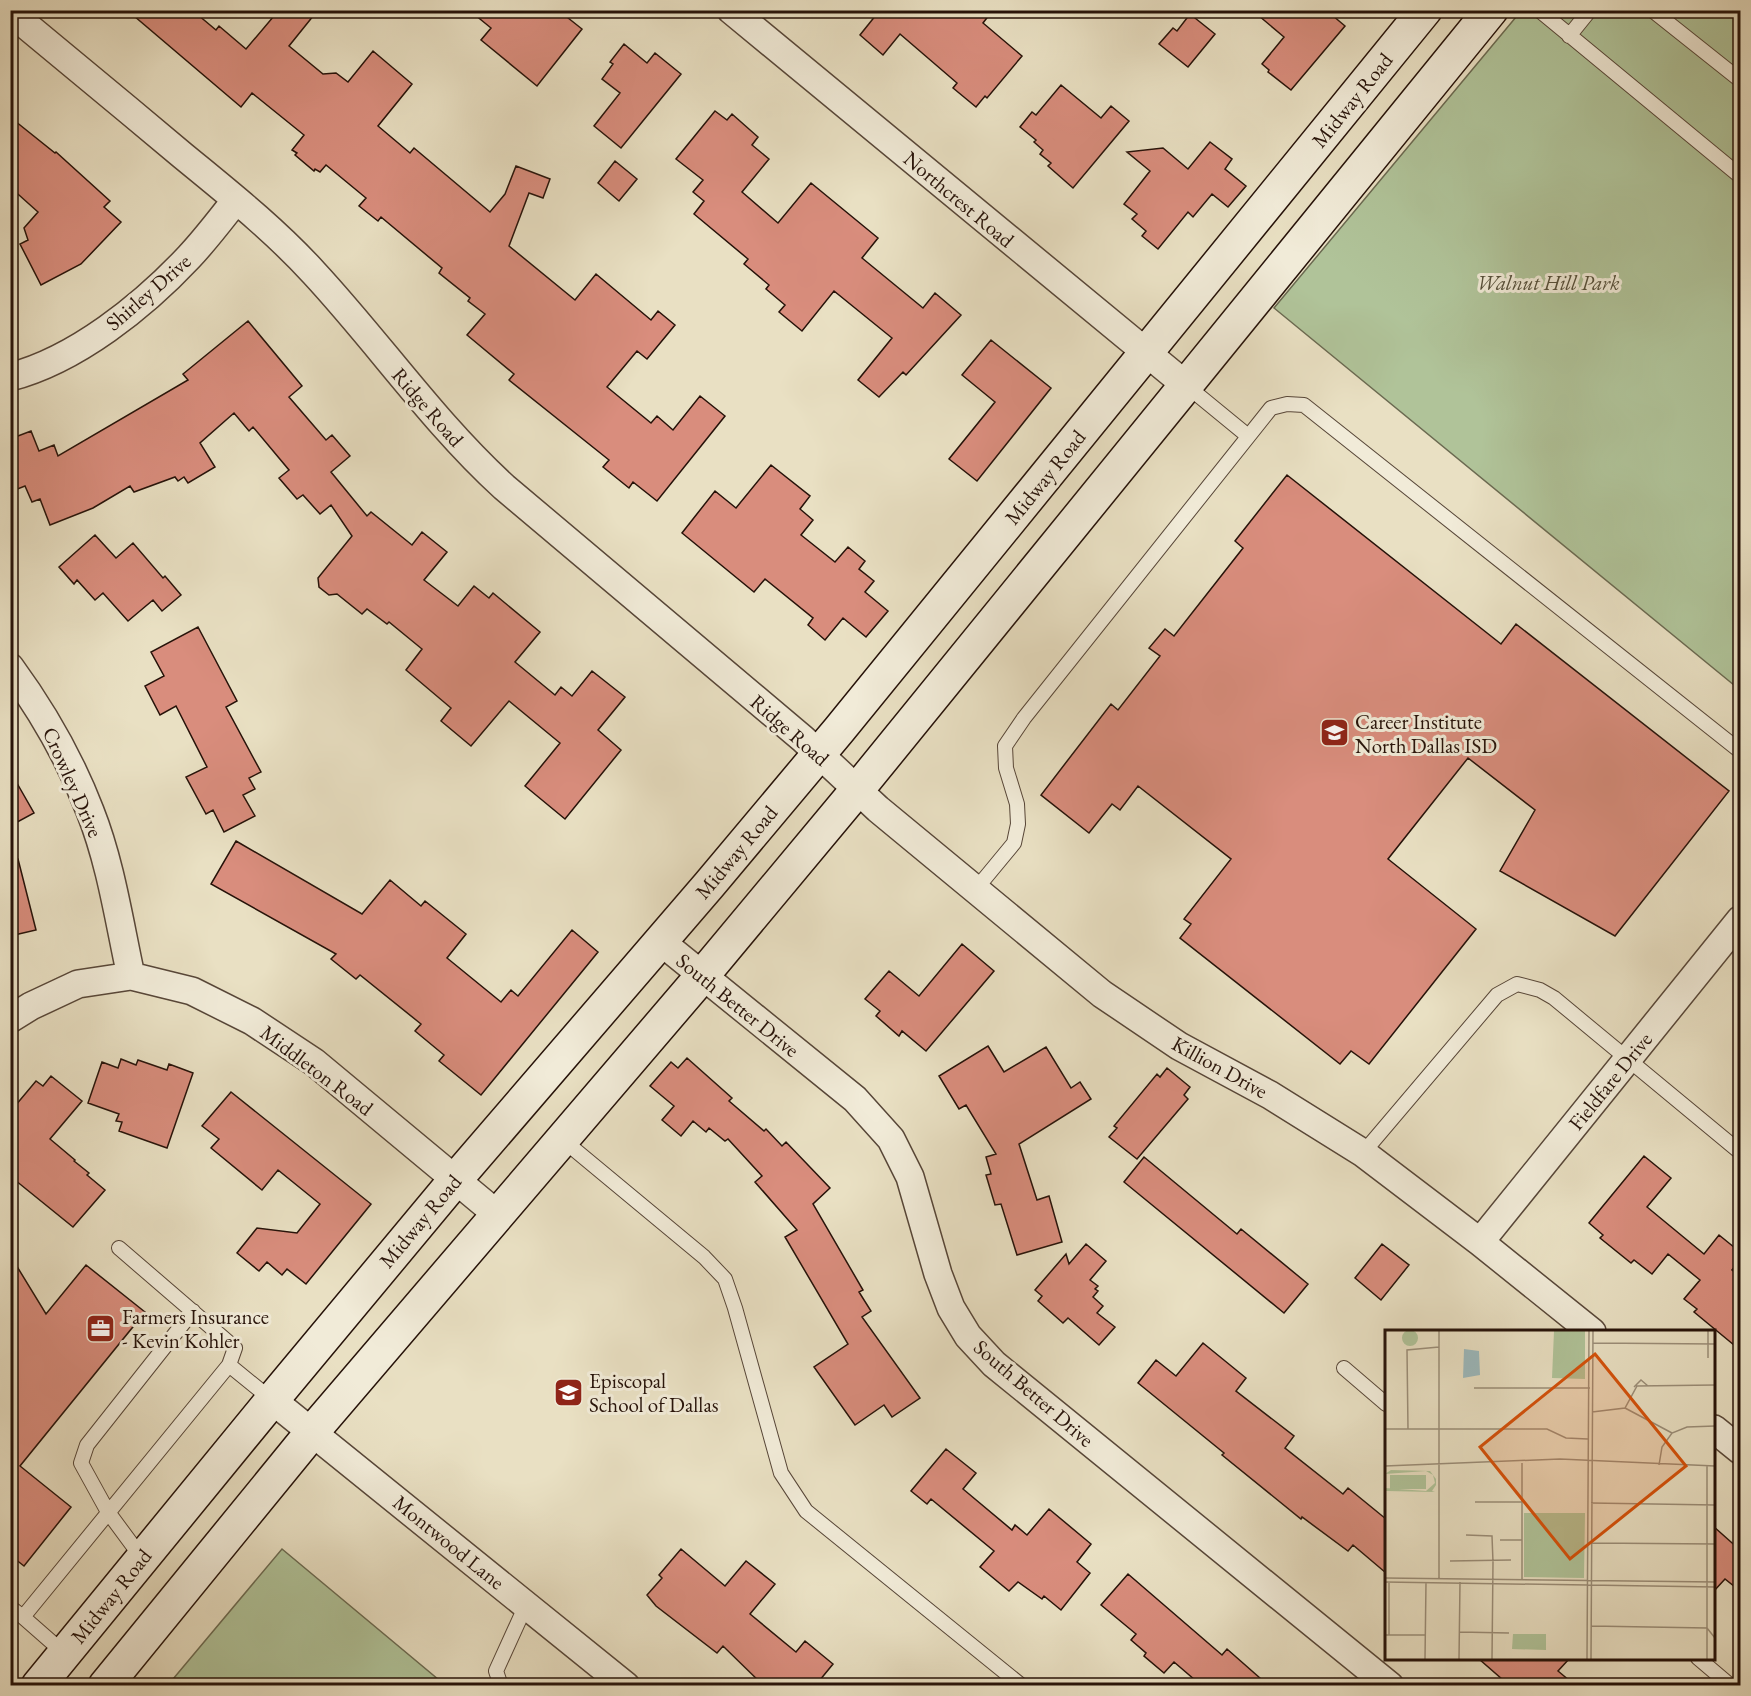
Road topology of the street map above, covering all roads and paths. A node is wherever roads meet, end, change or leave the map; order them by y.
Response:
1 (731, 10) edge
2 (1425, 10) edge
3 (1539, 10) edge
4 (1590, 10) edge
5 (1652, 10) edge
6 (10, 12) edge
7 (1479, 15) edge
8 (1569, 36) junction
9 (1740, 80) edge
10 (1740, 176) edge
11 (236, 200) junction
12 (1146, 353) junction
13 (10, 377) edge
14 (1187, 386) junction
15 (1248, 436) junction
16 (1064, 454) junction
17 (1105, 487) junction
18 (10, 667) edge
19 (1740, 751) edge
20 (819, 754) junction
21 (857, 790) junction
22 (976, 889) junction
23 (1740, 920) edge
24 (660, 941) junction
25 (131, 976) junction
26 (702, 976) junction
27 (10, 1019) edge
28 (1628, 1060) junction
29 (563, 1140) junction
30 (1740, 1152) edge
31 (1364, 1153) junction
32 (456, 1179) junction
33 (498, 1215) junction
34 (1480, 1242) junction
35 (119, 1248) dead end
36 (193, 1311) junction
37 (1590, 1330) edge
38 (229, 1365) junction
39 (1344, 1368) dead end
40 (272, 1400) junction
41 (1385, 1403) edge
42 (313, 1431) junction
43 (1715, 1431) edge
44 (1740, 1450) edge
45 (108, 1512) junction
46 (142, 1558) junction
47 (182, 1592) junction
48 (526, 1605) junction
49 (10, 1607) edge
50 (23, 1617) junction
51 (64, 1653) junction
52 (1699, 1660) edge
53 (38, 1686) edge
54 (105, 1686) edge
55 (501, 1686) edge
56 (626, 1686) edge
57 (1022, 1686) edge
58 (1390, 1686) edge
59 (1731, 1686) edge

1 - 12 street, Northcrest Road
2 - 12 main road, Midway Road
3 - 8 lane
4 - 8 lane
5 - 9 lane
6 - 11 street, Ridge Road
7 - 14 main road
8 - 10 lane
11 - 13 street, Shirley Drive
11 - 20 street, Ridge Road
12 - 14 street, Northcrest Road
12 - 16 main road, Midway Road
14 - 15 lane
14 - 17 main road
15 - 19 lane
15 - 22 lane
16 - 17 main road
16 - 20 main road, Midway Road
17 - 21 main road
18 - 25 street, Crowley Drive
20 - 21 street, Ridge Road
20 - 24 main road, Midway Road
21 - 22 street, Killion Drive
21 - 26 main road
22 - 31 street, Killion Drive
23 - 28 street, Fieldfare Drive
24 - 26 street, South Better Drive
24 - 32 main road, Midway Road
25 - 27 street, Middleton Road
25 - 32 street, Middleton Road
26 - 29 main road
26 - 58 street, South Better Drive
28 - 30 lane
28 - 31 lane
28 - 34 street, Fieldfare Drive
29 - 33 main road
29 - 57 lane
31 - 34 street, Killion Drive
32 - 33 street, Middleton Road
32 - 40 main road, Midway Road
33 - 42 main road
34 - 37 street, Killion Drive
35 - 36 lane
36 - 38 lane
36 - 45 lane
38 - 40 lane
38 - 45 lane
39 - 41 lane
40 - 42 street, Montwood Lane
40 - 46 main road, Midway Road
42 - 47 main road
42 - 48 street, Montwood Lane
43 - 44 street
45 - 46 lane
45 - 50 lane
46 - 47 main road
46 - 51 main road, Midway Road
47 - 54 main road
48 - 55 lane
48 - 56 street, Montwood Lane
49 - 50 lane
50 - 51 lane
51 - 53 main road, Midway Road
52 - 59 lane

